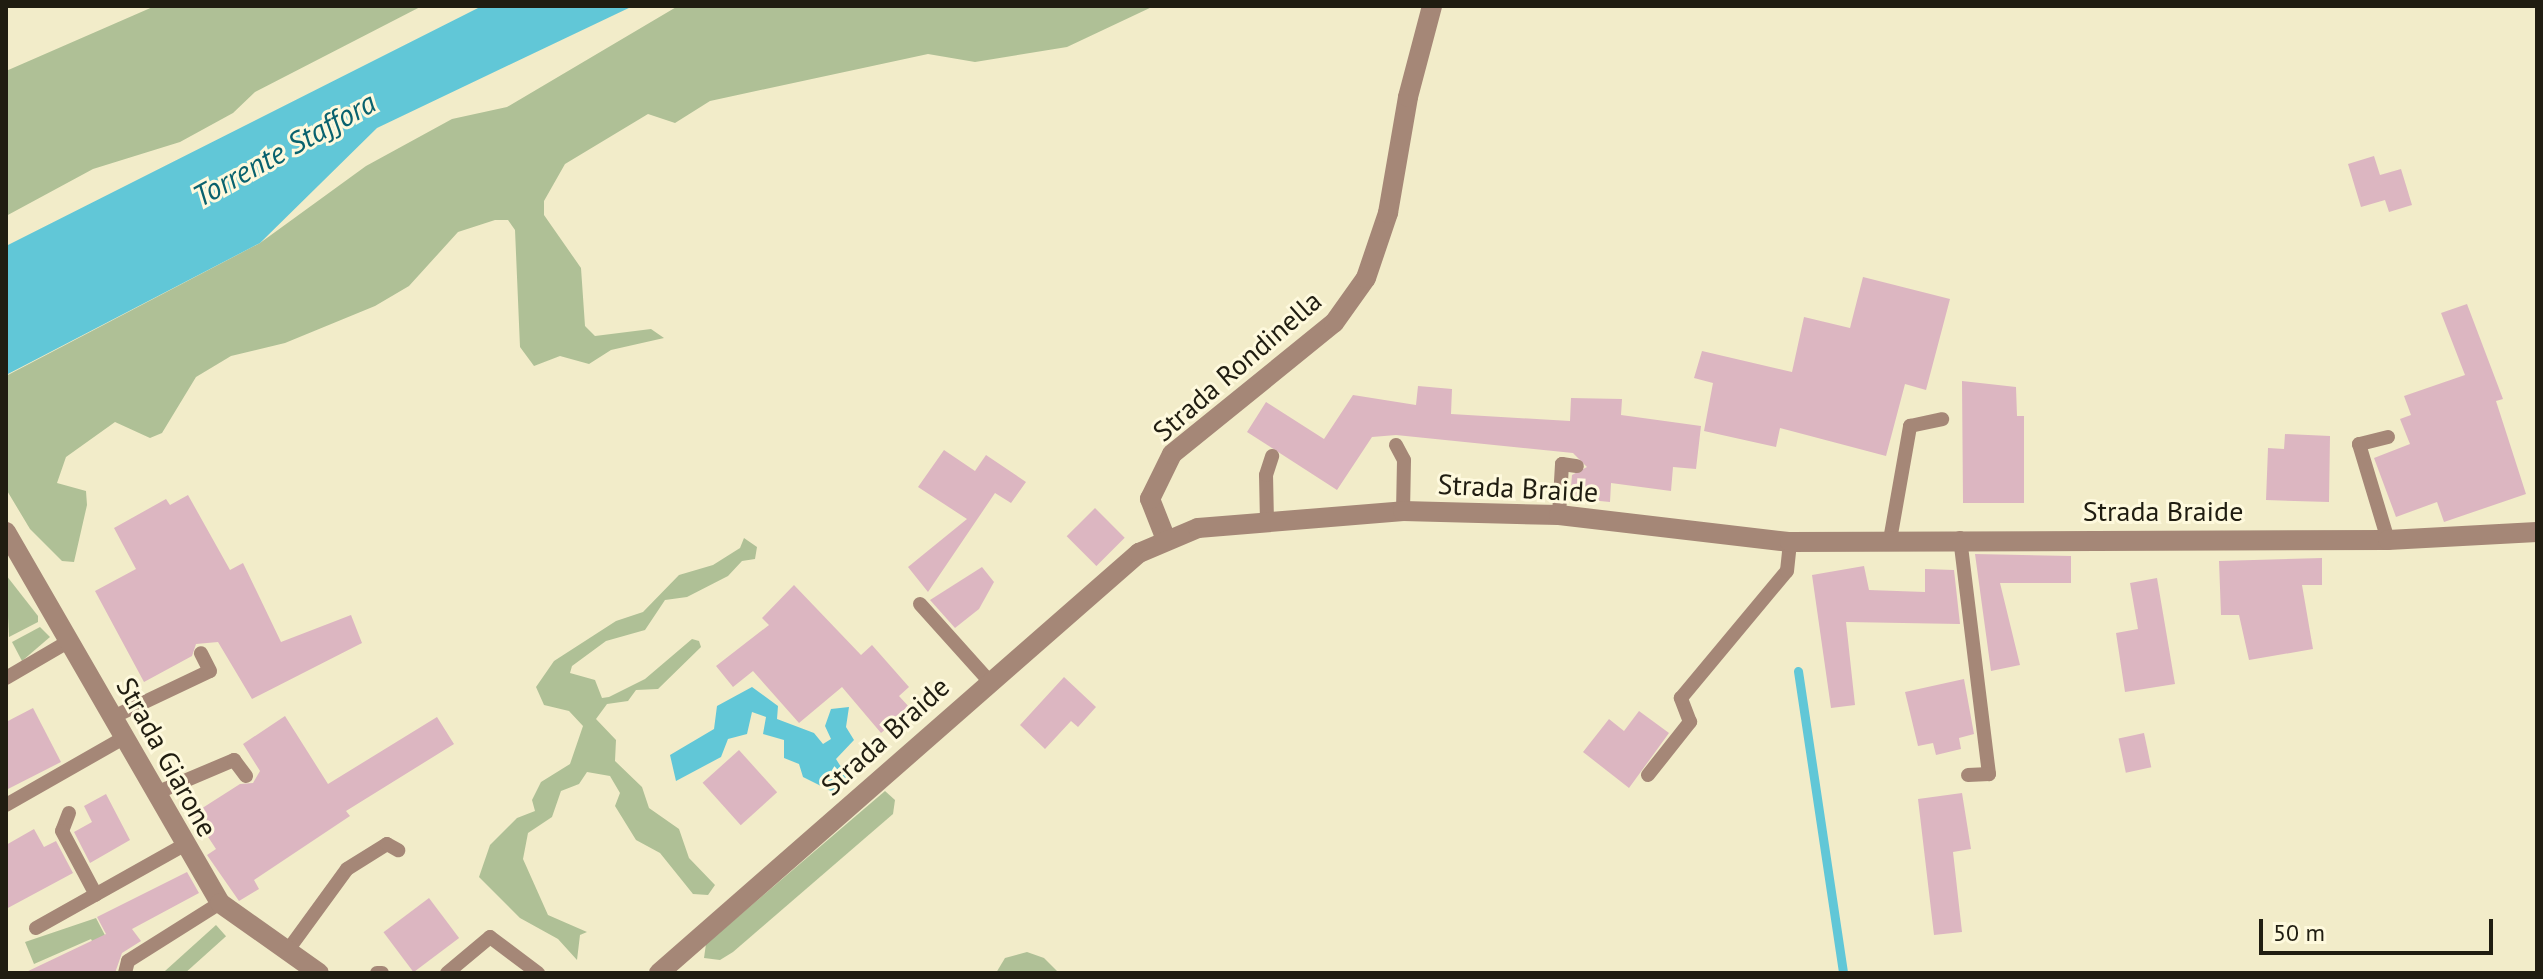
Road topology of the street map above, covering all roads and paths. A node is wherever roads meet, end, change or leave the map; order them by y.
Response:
1 (1432, 6) edge
2 (1942, 419) dead end
3 (2388, 437) dead end
4 (1396, 445) dead end
5 (1272, 456) dead end
6 (1577, 466) dead end
7 (1403, 511) junction
8 (1559, 515) junction
9 (1267, 522) junction
10 (6, 532) edge
11 (2537, 532) edge
12 (1165, 537) junction
13 (1960, 538) junction
14 (1890, 540) junction
15 (2388, 540) junction
16 (1790, 542) junction
17 (920, 604) dead end
18 (71, 640) junction
19 (201, 653) dead end
20 (6, 678) edge
21 (989, 681) junction
22 (113, 717) junction
23 (125, 737) junction
24 (1648, 775) dead end
25 (1968, 775) dead end
26 (246, 776) dead end
27 (156, 793) junction
28 (6, 805) edge
29 (69, 813) dead end
30 (184, 845) junction
31 (398, 850) dead end
32 (96, 895) junction
33 (220, 903) junction
34 (36, 928) dead end
35 (288, 950) junction
36 (315, 972) edge
37 (125, 973) edge
38 (447, 973) edge
39 (538, 973) edge
40 (659, 973) edge

1 - 12 street, Strada Rondinella
2 - 14 lane
3 - 15 lane
4 - 7 lane
5 - 9 lane
6 - 8 lane
7 - 8 street, Strada Braide
7 - 9 street, Strada Braide
8 - 16 street, Strada Braide
9 - 12 street, Strada Braide
10 - 18 street, Strada Giarone
11 - 15 street, Strada Braide
12 - 21 street, Strada Braide
13 - 14 street, Strada Braide
13 - 15 street, Strada Braide
13 - 25 lane
14 - 16 street, Strada Braide
16 - 24 lane
17 - 21 lane
18 - 20 lane
18 - 22 street, Strada Giarone
19 - 22 lane
21 - 40 street, Strada Braide
22 - 23 street, Strada Giarone
23 - 27 street, Strada Giarone
23 - 28 lane
26 - 27 lane
27 - 30 street, Strada Giarone
29 - 32 lane
30 - 32 lane
30 - 33 street, Strada Giarone
31 - 35 lane
32 - 34 lane
33 - 35 street, Strada Giarone
33 - 37 lane
35 - 36 street, Strada Giarone
38 - 39 lane

